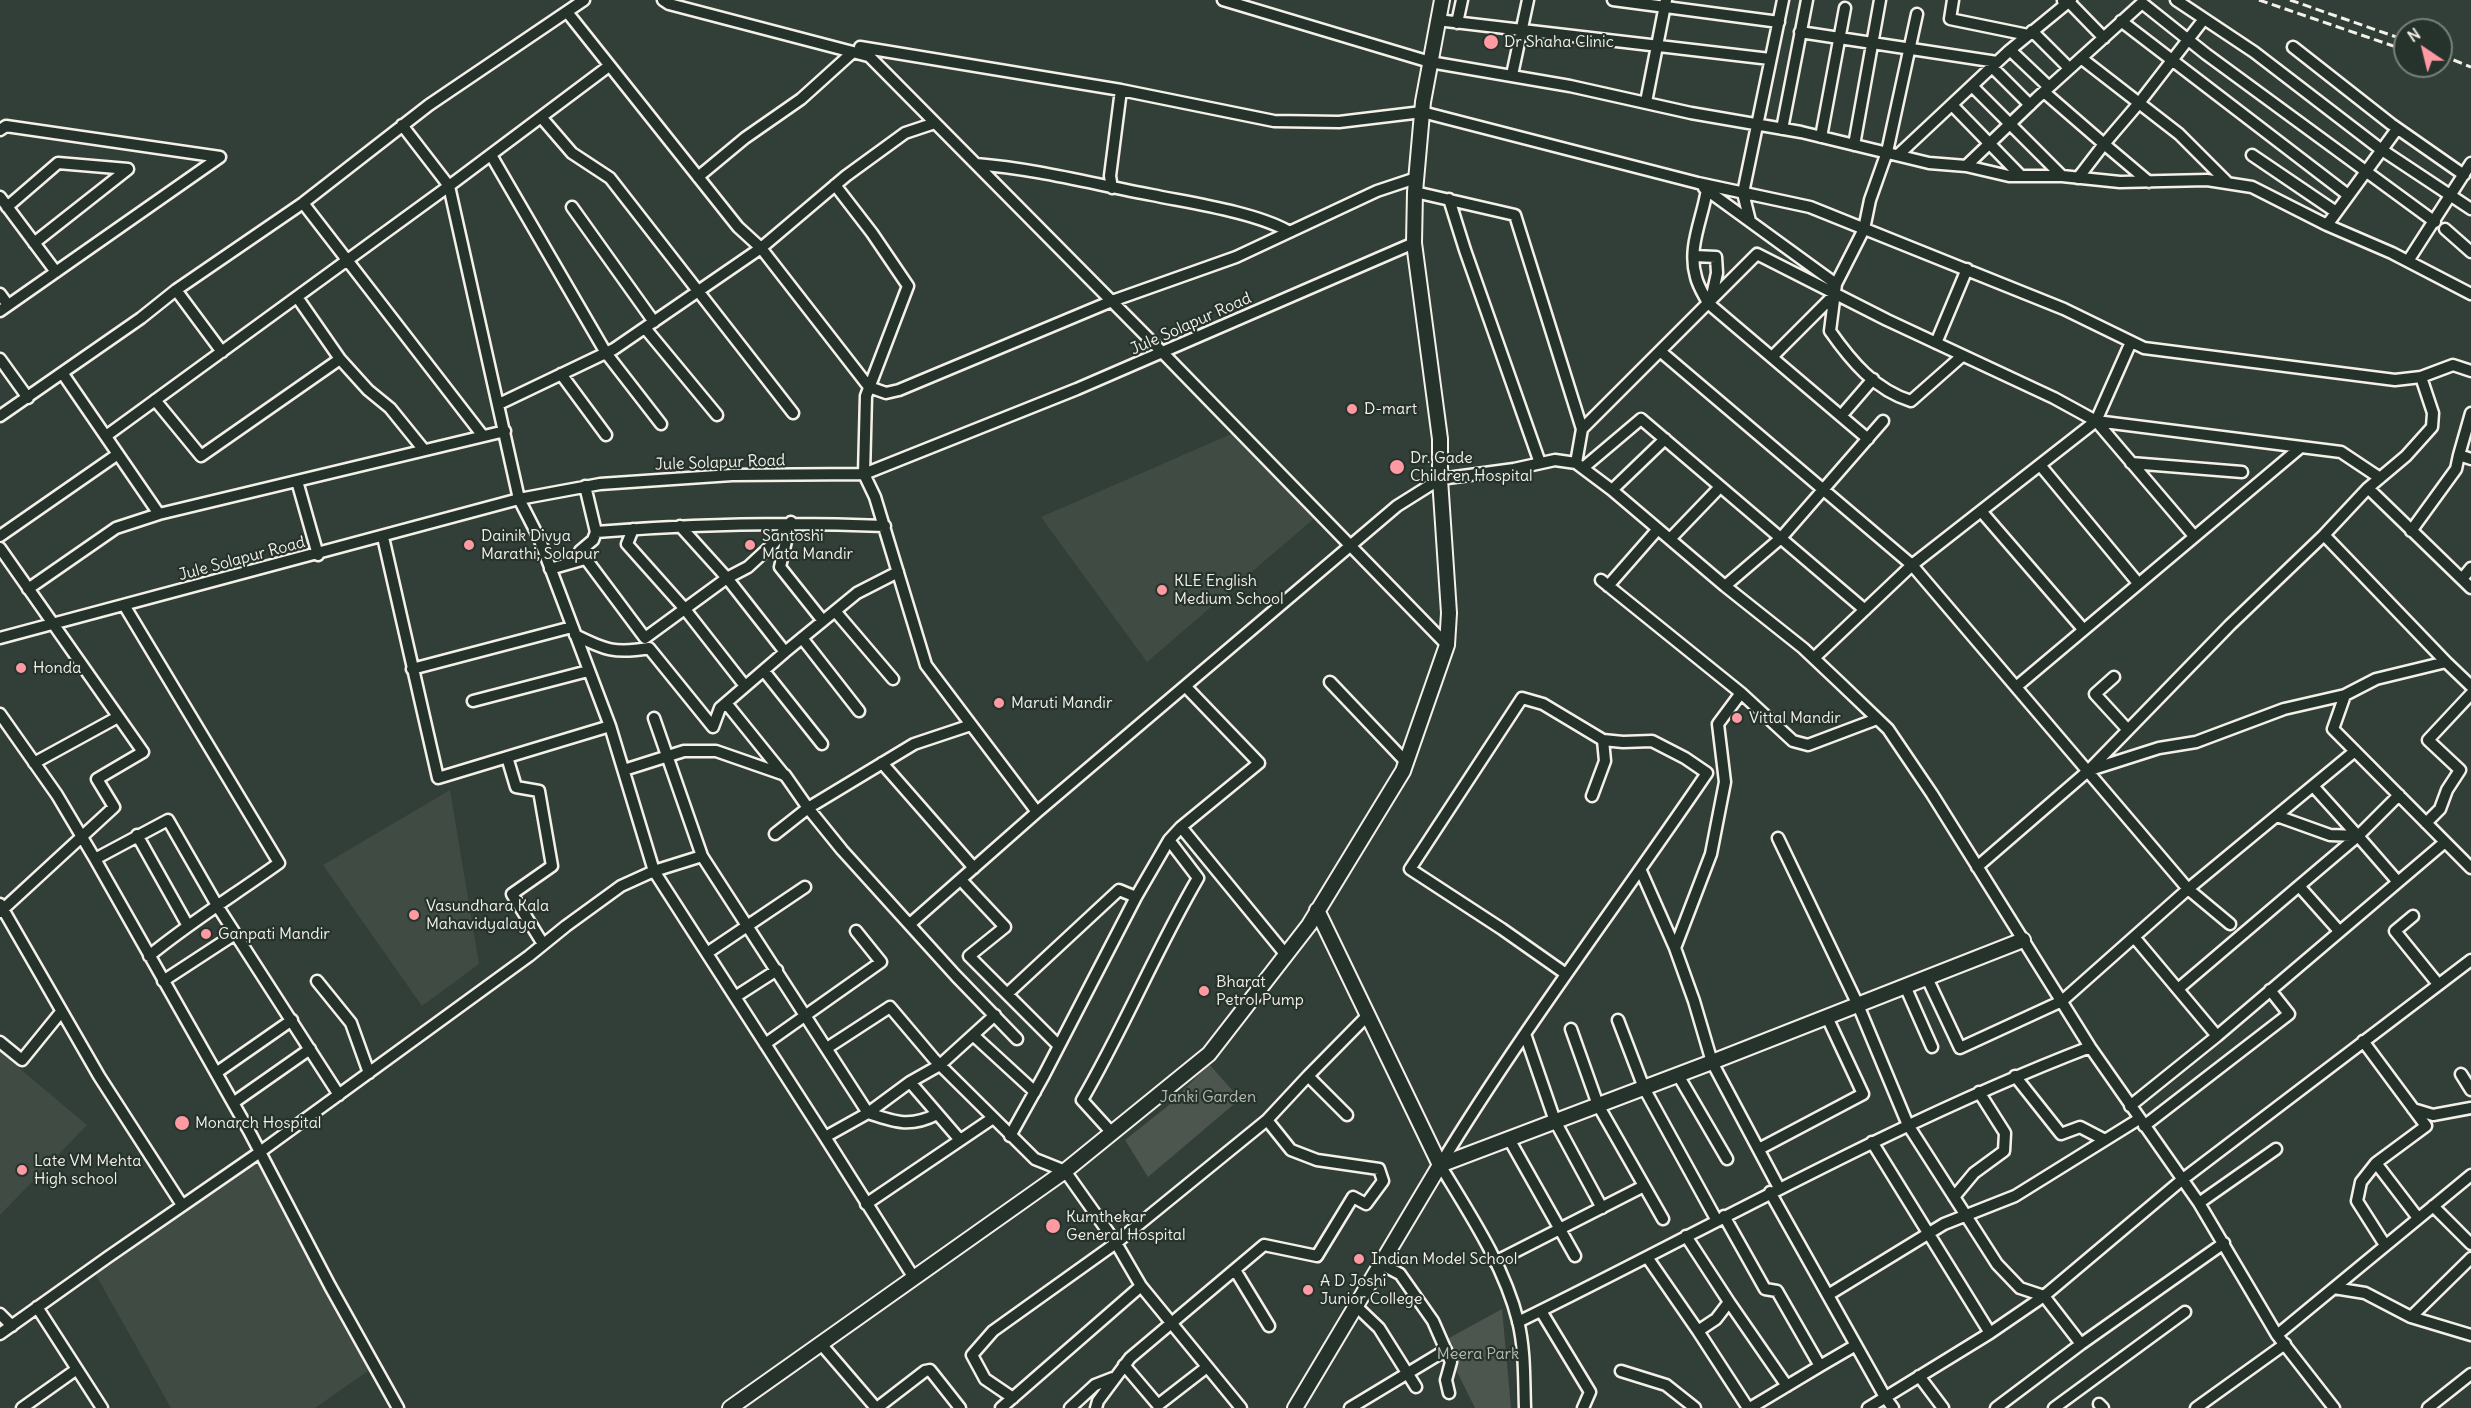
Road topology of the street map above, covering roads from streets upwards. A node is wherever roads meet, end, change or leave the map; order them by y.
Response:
1 (584, 0) edge
2 (663, 0) edge
3 (1223, 0) edge
4 (1442, 0) edge
5 (1462, 0) edge
6 (1527, 0) edge
7 (1613, 0) edge
8 (1784, 0) edge
9 (1807, 0) edge
10 (1880, 0) edge
11 (1953, 0) edge
12 (2176, 0) edge
13 (2066, 1) edge
14 (1238, 2) edge
15 (1665, 3) edge
16 (1845, 8) dead end
17 (567, 12) junction
18 (1917, 14) dead end
19 (2204, 19) junction
20 (1437, 20) junction
21 (2121, 21) junction
22 (1779, 22) junction
23 (1457, 23) junction
24 (1521, 29) junction
25 (1800, 32) junction
26 (2030, 33) junction
27 (1839, 38) junction
28 (2104, 38) junction
29 (2188, 40) junction
30 (1872, 43) junction
31 (1657, 45) junction
32 (2293, 47) dead end
33 (1908, 49) junction
34 (2010, 50) junction
35 (853, 52) junction
36 (870, 57) junction
37 (2081, 58) junction
38 (1770, 59) junction
39 (2172, 61) junction
40 (1430, 62) junction
41 (1994, 64) junction
42 (609, 66) junction
43 (2069, 68) junction
44 (1512, 75) junction
45 (1972, 86) junction
46 (2046, 89) junction
47 (1121, 90) junction
48 (1646, 102) junction
49 (2139, 103) junction
50 (1952, 105) junction
51 (2030, 105) junction
52 (1422, 112) junction
53 (541, 117) junction
54 (935, 123) junction
55 (1756, 124) junction
56 (2010, 124) junction
57 (402, 125) junction
58 (1782, 129) junction
59 (2397, 129) junction
60 (0, 130) edge
61 (1821, 137) junction
62 (1989, 144) junction
63 (2104, 144) junction
64 (1854, 145) junction
65 (2380, 149) junction
66 (1892, 154) junction
67 (491, 155) junction
68 (2252, 155) dead end
69 (976, 164) junction
70 (2471, 164) edge
71 (1966, 166) junction
72 (2366, 171) junction
73 (2464, 175) junction
74 (2021, 176) junction
75 (2062, 176) junction
76 (698, 177) junction
77 (2078, 178) junction
78 (2149, 182) junction
79 (2228, 183) junction
80 (835, 185) junction
81 (1415, 185) junction
82 (449, 186) junction
83 (1703, 186) junction
84 (1113, 188) junction
85 (1743, 193) junction
86 (2348, 195) junction
87 (2451, 196) junction
88 (0, 197) edge
89 (1449, 199) junction
90 (303, 203) junction
91 (7, 207) junction
92 (572, 207) dead end
93 (2471, 209) edge
94 (2336, 212) junction
95 (1750, 221) junction
96 (2435, 222) junction
97 (2327, 225) junction
98 (1863, 229) junction
99 (2445, 229) dead end
100 (1288, 231) junction
101 (34, 243) junction
102 (1414, 243) junction
103 (761, 248) junction
104 (2471, 252) edge
105 (1694, 256) junction
106 (347, 261) junction
107 (2408, 261) junction
108 (1967, 269) junction
109 (56, 272) junction
110 (1836, 289) junction
111 (177, 290) junction
112 (697, 292) junction
113 (0, 294) edge
114 (2471, 294) edge
115 (297, 297) junction
116 (1112, 301) junction
117 (1709, 301) junction
118 (4, 308) edge
119 (649, 325) junction
120 (2131, 342) junction
121 (1936, 343) junction
122 (1660, 351) junction
123 (222, 352) junction
124 (606, 353) junction
125 (1163, 353) junction
126 (1962, 356) junction
127 (1772, 357) junction
128 (0, 358) edge
129 (340, 359) junction
130 (2471, 371) edge
131 (63, 374) junction
132 (561, 374) junction
133 (2421, 377) junction
134 (1873, 379) junction
135 (869, 387) junction
136 (28, 398) junction
137 (155, 400) junction
138 (499, 404) junction
139 (793, 413) dead end
140 (2471, 413) edge
141 (717, 415) dead end
142 (0, 416) edge
143 (1841, 416) junction
144 (1883, 421) dead end
145 (2096, 421) junction
146 (661, 423) dead end
147 (1582, 429) junction
148 (505, 431) junction
149 (606, 435) dead end
150 (106, 436) junction
151 (483, 436) junction
152 (1665, 439) junction
153 (1868, 439) junction
154 (2301, 447) junction
155 (424, 450) junction
156 (118, 454) junction
157 (2459, 455) junction
158 (2471, 459) edge
159 (1540, 463) junction
160 (2131, 463) junction
161 (1579, 465) junction
162 (2040, 465) junction
163 (2242, 472) dead end
164 (864, 474) junction
165 (2380, 478) junction
166 (1440, 479) junction
167 (297, 481) junction
168 (585, 486) junction
169 (1720, 487) junction
170 (2368, 488) junction
171 (1612, 490) junction
172 (1824, 491) junction
173 (519, 500) junction
174 (1982, 511) junction
175 (159, 514) junction
176 (791, 522) junction
177 (680, 526) junction
178 (885, 526) junction
179 (633, 529) junction
180 (1658, 529) junction
181 (2411, 531) junction
182 (596, 532) junction
183 (2324, 535) junction
184 (0, 536) edge
185 (2194, 536) junction
186 (383, 537) junction
187 (1781, 538) junction
188 (1670, 539) junction
189 (1350, 547) junction
190 (0, 548) edge
191 (318, 555) junction
192 (585, 559) junction
193 (1912, 566) junction
194 (2471, 568) edge
195 (550, 569) junction
196 (898, 572) junction
197 (727, 578) junction
198 (2462, 579) junction
199 (2138, 583) junction
200 (1725, 586) junction
201 (2471, 588) edge
202 (28, 589) junction
203 (124, 605) junction
204 (684, 608) junction
205 (1865, 610) junction
206 (835, 611) junction
207 (823, 621) junction
208 (52, 623) junction
209 (2083, 629) junction
210 (573, 631) junction
211 (0, 638) edge
212 (802, 638) junction
213 (1447, 645) junction
214 (785, 652) junction
215 (1814, 658) junction
216 (2446, 662) junction
217 (412, 669) junction
218 (764, 670) junction
219 (588, 671) junction
220 (2114, 677) dead end
221 (893, 679) dead end
222 (1330, 682) dead end
223 (745, 686) junction
224 (2471, 686) edge
225 (1186, 687) junction
226 (2016, 687) junction
227 (1741, 693) junction
228 (2471, 694) edge
229 (2345, 695) junction
230 (473, 701) dead end
231 (726, 703) junction
232 (860, 711) dead end
233 (0, 714) edge
234 (118, 717) junction
235 (654, 718) dead end
236 (1877, 719) junction
237 (970, 725) junction
238 (610, 726) junction
239 (2128, 730) junction
240 (1603, 740) junction
241 (822, 744) dead end
242 (2355, 751) junction
243 (667, 756) junction
244 (507, 757) junction
245 (1406, 761) junction
246 (34, 763) junction
247 (882, 763) junction
248 (624, 770) junction
249 (2088, 771) junction
250 (784, 775) junction
251 (2313, 786) junction
252 (1592, 795) dead end
253 (2399, 795) junction
254 (807, 808) junction
255 (1037, 812) junction
256 (2277, 816) junction
257 (2426, 823) junction
258 (1181, 827) junction
259 (775, 834) dead end
260 (137, 835) junction
261 (80, 836) junction
262 (2358, 836) junction
263 (1778, 838) dead end
264 (1169, 840) junction
265 (2445, 842) junction
266 (702, 856) junction
267 (95, 860) junction
268 (1977, 867) junction
269 (974, 868) junction
270 (2471, 868) edge
271 (1641, 870) junction
272 (654, 871) junction
273 (961, 880) junction
274 (2398, 882) junction
275 (2300, 886) junction
276 (805, 887) dead end
277 (2188, 890) junction
278 (1136, 897) junction
279 (218, 907) junction
280 (1, 908) edge
281 (1317, 910) junction
282 (2413, 916) dead end
283 (910, 924) junction
284 (2230, 924) dead end
285 (748, 925) junction
286 (188, 926) junction
287 (856, 931) dead end
288 (2339, 931) junction
289 (235, 934) junction
290 (2134, 937) junction
291 (2023, 940) junction
292 (543, 944) junction
293 (1675, 948) junction
294 (707, 952) junction
295 (1286, 955) junction
296 (149, 956) junction
297 (2471, 960) edge
298 (777, 970) junction
299 (1566, 974) junction
300 (1927, 978) junction
301 (164, 981) junction
302 (317, 981) dead end
303 (2438, 984) junction
304 (1905, 986) junction
305 (2178, 989) junction
306 (2270, 990) junction
307 (1007, 994) junction
308 (735, 997) junction
309 (2062, 1001) junction
310 (1858, 1005) junction
311 (62, 1012) junction
312 (806, 1015) junction
313 (994, 1015) junction
314 (1368, 1015) junction
315 (1827, 1017) junction
316 (292, 1020) junction
317 (1618, 1020) dead end
318 (1571, 1029) dead end
319 (1525, 1034) junction
320 (973, 1035) junction
321 (2217, 1036) junction
322 (1017, 1039) dead end
323 (2363, 1041) junction
324 (0, 1042) edge
325 (765, 1044) junction
326 (1059, 1046) junction
327 (1932, 1047) dead end
328 (2090, 1047) junction
329 (827, 1048) junction
330 (310, 1049) junction
331 (1712, 1062) junction
332 (940, 1065) junction
333 (216, 1072) junction
334 (369, 1073) junction
335 (2461, 1074) dead end
336 (1678, 1075) junction
337 (1308, 1076) junction
338 (2015, 1076) junction
339 (910, 1082) junction
340 (1644, 1088) junction
341 (2471, 1090) edge
342 (1035, 1092) junction
343 (1979, 1092) junction
344 (339, 1095) junction
345 (233, 1103) junction
346 (1598, 1105) junction
347 (2130, 1106) junction
348 (2471, 1108) edge
349 (2413, 1109) junction
350 (868, 1113) junction
351 (937, 1114) junction
352 (1347, 1115) dead end
353 (993, 1118) junction
354 (1267, 1119) junction
355 (1555, 1122) junction
356 (2141, 1122) junction
357 (1908, 1125) junction
358 (1112, 1133) junction
359 (1010, 1136) junction
360 (825, 1137) junction
361 (1509, 1139) junction
362 (960, 1140) junction
363 (2104, 1140) junction
364 (1872, 1142) junction
365 (1759, 1149) junction
366 (2276, 1149) dead end
367 (260, 1152) junction
368 (1727, 1159) dead end
369 (2376, 1163) junction
370 (1440, 1165) junction
371 (1065, 1171) junction
372 (2471, 1175) edge
373 (2183, 1179) junction
374 (1644, 1186) junction
375 (1775, 1190) junction
376 (1954, 1197) junction
377 (2199, 1203) junction
378 (866, 1204) junction
379 (182, 1206) junction
380 (2433, 1206) junction
381 (1602, 1208) junction
382 (1965, 1215) junction
383 (1720, 1218) junction
384 (2418, 1218) junction
385 (1663, 1219) dead end
386 (1560, 1229) junction
387 (1929, 1235) junction
388 (1686, 1236) junction
389 (1116, 1243) junction
390 (2224, 1243) junction
391 (2471, 1244) edge
392 (2385, 1245) junction
393 (1575, 1256) dead end
394 (1647, 1257) junction
395 (2471, 1258) edge
396 (1495, 1263) junction
397 (1381, 1264) junction
398 (1235, 1270) junction
399 (914, 1278) junction
400 (1141, 1286) junction
401 (2334, 1288) junction
402 (1828, 1295) junction
403 (2044, 1296) junction
404 (1729, 1302) junction
405 (1356, 1306) junction
406 (37, 1307) junction
407 (1541, 1311) junction
408 (2185, 1312) dead end
409 (0, 1314) edge
410 (2411, 1317) junction
411 (1518, 1322) junction
412 (1172, 1324) junction
413 (12, 1326) junction
414 (1269, 1326) dead end
415 (1698, 1331) junction
416 (1990, 1333) junction
417 (0, 1334) edge
418 (2277, 1335) junction
419 (2471, 1335) edge
420 (821, 1344) junction
421 (2081, 1344) junction
422 (2285, 1344) junction
423 (1856, 1345) junction
424 (1446, 1350) junction
425 (1124, 1365) junction
426 (1820, 1366) junction
427 (1207, 1367) junction
428 (77, 1369) junction
429 (1621, 1371) dead end
430 (1408, 1373) junction
431 (2471, 1374) edge
432 (1919, 1376) junction
433 (1114, 1378) junction
434 (1787, 1386) junction
435 (1416, 1387) dead end
436 (1449, 1393) dead end
437 (1885, 1397) junction
438 (1013, 1398) junction
439 (1156, 1407) edge
440 (22, 1408) edge
441 (102, 1408) edge
442 (398, 1408) edge
443 (730, 1408) edge
444 (876, 1408) edge
445 (960, 1408) edge
446 (1001, 1408) edge
447 (1070, 1408) edge
448 (1096, 1408) edge
449 (1241, 1408) edge
450 (1295, 1408) edge
451 (1350, 1408) edge
452 (1525, 1408) edge
453 (1583, 1408) edge
454 (1695, 1408) edge
455 (1749, 1408) edge
456 (1868, 1408) edge
457 (1893, 1408) edge
458 (1943, 1408) edge
459 (1996, 1408) edge
460 (2054, 1408) edge
461 (2197, 1408) edge
462 (2334, 1408) edge
463 (2428, 1408) edge

1 - 17 street
2 - 35 street
3 - 14 street
4 - 20 street
5 - 23 street
6 - 24 street
7 - 15 street
8 - 22 street
9 - 25 street
10 - 30 street
11 - 26 street
12 - 19 street
13 - 26 street
13 - 28 street
14 - 40 street
15 - 22 street
15 - 31 street
16 - 27 street
17 - 42 street
17 - 57 street
18 - 33 street
19 - 29 street
19 - 65 street
20 - 23 street
20 - 40 street
21 - 28 street
21 - 29 street
21 - 39 street
22 - 38 street
23 - 24 street
24 - 31 street
24 - 44 street
25 - 27 street
25 - 58 street
26 - 34 street
26 - 43 street
27 - 30 street
27 - 61 street
28 - 37 street
29 - 39 street
29 - 72 street
30 - 33 street
30 - 64 street
31 - 38 street
31 - 48 street
32 - 59 street
33 - 41 street
33 - 66 street
34 - 41 street
34 - 46 street
35 - 36 street
35 - 76 street
36 - 47 street
36 - 54 street
37 - 43 street
37 - 49 street
38 - 55 street
39 - 49 street
39 - 86 street
40 - 44 street
40 - 52 street
41 - 45 street
41 - 51 street
42 - 53 street
42 - 76 street
43 - 46 street
44 - 48 street
45 - 50 street
45 - 56 street
46 - 51 street
46 - 63 street
47 - 52 street
47 - 84 street
48 - 55 street
49 - 63 street
49 - 79 street
50 - 62 street
50 - 66 street
51 - 56 street
52 - 81 street
52 - 83 street
53 - 67 street
53 - 112 street
54 - 69 street
54 - 80 street
55 - 58 street
55 - 85 street
56 - 62 street
56 - 75 street
57 - 82 street
57 - 90 street
58 - 61 street
59 - 65 street
59 - 73 street
60 - 109 street
61 - 64 street
62 - 71 street
62 - 74 street
63 - 77 street
63 - 78 street
64 - 66 street
65 - 72 street
65 - 87 street
66 - 71 street
66 - 98 street
67 - 82 street
67 - 124 street
68 - 94 street
69 - 84 street
69 - 116 street
70 - 73 street
71 - 74 street
72 - 86 street
72 - 96 street
73 - 87 street
74 - 75 street
75 - 77 street
76 - 103 street
77 - 78 street
78 - 79 street
79 - 97 street
80 - 103 street
80 - 135 street
81 - 89 street
81 - 100 street
81 - 102 street
82 - 106 street
82 - 138 street
83 - 85 street
83 - 95 street
83 - 105 street
84 - 100 street
85 - 95 street
85 - 98 street
86 - 94 street
87 - 93 street
87 - 96 street
88 - 91 street
89 - 147 street
89 - 159 street
90 - 106 street
90 - 111 street
91 - 101 street
91 - 101 street
92 - 119 street
94 - 97 street
95 - 110 street
96 - 107 street
97 - 107 street
98 - 108 street
98 - 110 street
99 - 104 street
100 - 116 street
101 - 109 street
102 - 125 street, Jule Solapur Road
102 - 166 street
103 - 112 street
103 - 135 street
105 - 117 street
105 - 117 street
106 - 115 street
106 - 151 street
107 - 114 street
108 - 120 street
108 - 121 street
109 - 118 street
110 - 117 street
110 - 121 street
110 - 127 street
110 - 134 street
111 - 123 street
111 - 131 street
112 - 119 street
112 - 139 street
113 - 118 street
115 - 123 street
115 - 129 street
116 - 125 street
116 - 135 street
117 - 122 street
117 - 127 street
119 - 124 street
119 - 141 street
120 - 133 street
120 - 145 street
121 - 126 street
122 - 147 street
122 - 172 street
123 - 137 street
124 - 132 street
124 - 146 street
125 - 164 street, Jule Solapur Road
125 - 189 street
126 - 134 street
126 - 145 street
127 - 143 street
128 - 136 street
129 - 137 street
129 - 155 street
130 - 133 street
131 - 136 street
131 - 150 street
132 - 138 street
132 - 149 street
133 - 165 street
134 - 143 street
135 - 164 street
136 - 142 street
137 - 150 street
138 - 148 street
140 - 157 street
143 - 153 street
144 - 153 street
145 - 154 street
145 - 160 street
145 - 162 street
147 - 161 street
148 - 151 street
148 - 173 street
150 - 156 street
151 - 155 street
152 - 161 street
152 - 169 street
152 - 171 street
153 - 172 street
154 - 165 street
154 - 185 street
155 - 167 street
156 - 175 street
156 - 184 street
157 - 158 street
157 - 181 street
159 - 161 street
159 - 166 street
160 - 163 street
160 - 185 street
161 - 171 street
162 - 174 street
162 - 199 street
164 - 168 street, Jule Solapur Road
164 - 178 street
165 - 170 street
166 - 189 street
166 - 213 street
167 - 175 street
167 - 191 street
168 - 173 street, Jule Solapur Road
168 - 182 street
169 - 187 street
169 - 188 street
170 - 181 street
170 - 183 street
171 - 180 street
172 - 187 street
172 - 193 street
173 - 186 street, Jule Solapur Road
173 - 195 street
174 - 193 street
174 - 209 street
175 - 202 street
176 - 177 street
176 - 178 street
176 - 197 street
176 - 207 street
177 - 179 street
177 - 197 street
178 - 196 street
179 - 182 street
179 - 204 street
180 - 188 street
180 - 227 street
181 - 198 street
182 - 192 street
183 - 216 street
183 - 239 street
185 - 199 street
186 - 191 street, Jule Solapur Road
186 - 217 street
187 - 200 street
187 - 205 street
188 - 200 street
189 - 213 street
189 - 225 street
190 - 202 street
191 - 203 street, Jule Solapur Road
192 - 195 street
192 - 204 street
193 - 205 street
193 - 226 street
194 - 198 street
195 - 210 street
196 - 206 street
196 - 237 street
197 - 204 street
197 - 214 street
198 - 201 street
199 - 209 street
200 - 215 street
202 - 208 street
203 - 208 street, Jule Solapur Road
203 - 279 street
204 - 223 street
205 - 215 street
206 - 207 street
206 - 221 street
207 - 212 street
208 - 211 street, Jule Solapur Road
208 - 234 street
209 - 226 street
210 - 217 street
210 - 219 street
210 - 231 street
212 - 214 street
212 - 232 street
213 - 245 street
214 - 218 street
215 - 236 street
216 - 224 street
216 - 229 street
217 - 244 street
218 - 223 street
218 - 241 street
219 - 230 street
219 - 238 street
220 - 239 street
222 - 245 street
223 - 231 street
225 - 255 street
225 - 258 street
226 - 249 street
227 - 236 street
227 - 293 street
228 - 257 street
229 - 242 street
229 - 249 street
231 - 250 street
233 - 246 street
234 - 246 street
234 - 261 street
235 - 243 street
236 - 268 street
237 - 247 street
237 - 255 street
238 - 244 street
238 - 248 street
239 - 249 street
240 - 252 street
240 - 271 street
240 - 299 street
242 - 251 street
242 - 253 street
243 - 248 street
243 - 250 street
243 - 266 street
244 - 292 street
245 - 281 street
246 - 261 street
247 - 254 street
247 - 269 street
248 - 272 street
249 - 268 street
249 - 277 street
250 - 254 street
251 - 256 street
251 - 262 street
253 - 257 street
253 - 262 street
254 - 259 street
254 - 283 street
255 - 269 street
256 - 262 street
256 - 277 street
257 - 265 street
258 - 264 street
258 - 295 street
260 - 267 street
260 - 279 street
260 - 286 street
261 - 267 street
261 - 280 street
262 - 274 street
262 - 275 street
263 - 310 street
264 - 278 street
264 - 358 street
265 - 270 street
265 - 274 street
266 - 272 street
266 - 285 street
267 - 296 street
268 - 291 street
269 - 273 street
271 - 293 street
271 - 299 street
272 - 292 street
272 - 294 street
273 - 283 street
273 - 307 street
274 - 288 street
275 - 288 street
275 - 305 street
276 - 285 street
277 - 284 street
277 - 290 street
278 - 307 street
278 - 326 street
279 - 286 street
279 - 289 street
280 - 311 street
281 - 295 street
281 - 314 street
282 - 303 street
283 - 313 street
285 - 294 street
285 - 298 street
286 - 296 street
287 - 312 street
288 - 306 street
289 - 301 street
289 - 316 street
290 - 305 street
290 - 309 street
291 - 300 street
291 - 309 street
292 - 334 street
293 - 331 street
294 - 308 street
295 - 358 street
296 - 301 street
297 - 303 street
298 - 308 street
298 - 312 street
299 - 319 street
300 - 304 street
300 - 309 street
301 - 333 street
302 - 334 street
303 - 323 street
304 - 310 street
304 - 327 street
305 - 321 street
306 - 321 street
306 - 356 street
307 - 326 street
308 - 325 street
309 - 328 street
310 - 315 street
310 - 357 street
311 - 324 street
311 - 379 street
312 - 325 street
312 - 329 street
313 - 320 street
313 - 322 street
314 - 337 street
314 - 370 street
315 - 331 street
315 - 365 street
316 - 330 street
316 - 333 street
317 - 340 street
318 - 346 street
319 - 355 street
319 - 370 street
320 - 332 street
320 - 342 street
321 - 347 street
323 - 349 street
323 - 373 street
325 - 360 street
326 - 342 street
328 - 338 street
328 - 347 street
329 - 332 street
329 - 350 street
330 - 344 street
330 - 345 street
331 - 336 street
331 - 365 street
332 - 339 street
332 - 353 street
333 - 345 street
334 - 344 street
335 - 341 street
336 - 340 street
336 - 368 street
337 - 352 street
337 - 354 street
338 - 343 street
338 - 363 street
339 - 350 street
339 - 351 street
340 - 346 street
340 - 383 street
342 - 359 street
343 - 357 street
343 - 376 street
344 - 367 street
345 - 367 street
346 - 355 street
346 - 374 street
347 - 356 street
348 - 349 street
349 - 369 street
350 - 351 street
350 - 360 street
351 - 362 street
353 - 359 street
353 - 362 street
354 - 389 street
354 - 398 street
355 - 361 street
355 - 381 street
356 - 363 street
356 - 373 street
357 - 364 street
357 - 376 street
358 - 371 street
359 - 371 street
360 - 378 street
361 - 370 street
361 - 386 street
362 - 378 street
363 - 382 street
364 - 375 street
364 - 387 street
365 - 375 street
366 - 377 street
367 - 379 street
367 - 442 street
369 - 384 street
369 - 392 street
370 - 396 street
370 - 397 street
371 - 389 street
371 - 399 street
372 - 380 street
373 - 377 street
373 - 403 street
374 - 381 street
374 - 385 street
375 - 383 street
375 - 402 street
376 - 382 street
377 - 390 street
378 - 399 street
379 - 406 street
380 - 384 street
380 - 391 street
381 - 386 street
382 - 387 street
382 - 403 street
383 - 388 street
383 - 426 street
384 - 392 street
386 - 393 street
386 - 396 street
387 - 402 street
387 - 416 street
388 - 394 street
388 - 404 street
389 - 400 street
389 - 438 street
390 - 418 street
390 - 421 street
392 - 401 street
394 - 407 street
394 - 415 street
395 - 410 street
396 - 411 street
397 - 405 street
397 - 424 street
398 - 412 street
398 - 414 street
399 - 420 street
400 - 412 street
400 - 438 street
401 - 410 street
401 - 418 street
402 - 423 street
403 - 416 street
403 - 421 street
404 - 415 street
404 - 434 street
405 - 430 street
405 - 450 street
406 - 413 street
406 - 428 street
407 - 411 street
407 - 453 street
408 - 460 street
409 - 413 street
410 - 419 street
411 - 452 street
412 - 425 street
412 - 427 street
413 - 417 street
415 - 455 street
416 - 432 street
418 - 422 street
420 - 443 street
420 - 444 street
421 - 459 street
422 - 461 street
422 - 462 street
423 - 426 street
423 - 437 street
424 - 430 street
424 - 436 street
425 - 433 street
425 - 439 street
426 - 434 street
427 - 439 street
427 - 449 street
428 - 440 street
428 - 441 street
429 - 454 street
430 - 435 street
430 - 451 street
431 - 463 street
432 - 437 street
432 - 458 street
433 - 447 street
433 - 448 street
434 - 455 street
437 - 456 street
437 - 457 street
438 - 446 street
444 - 445 street

